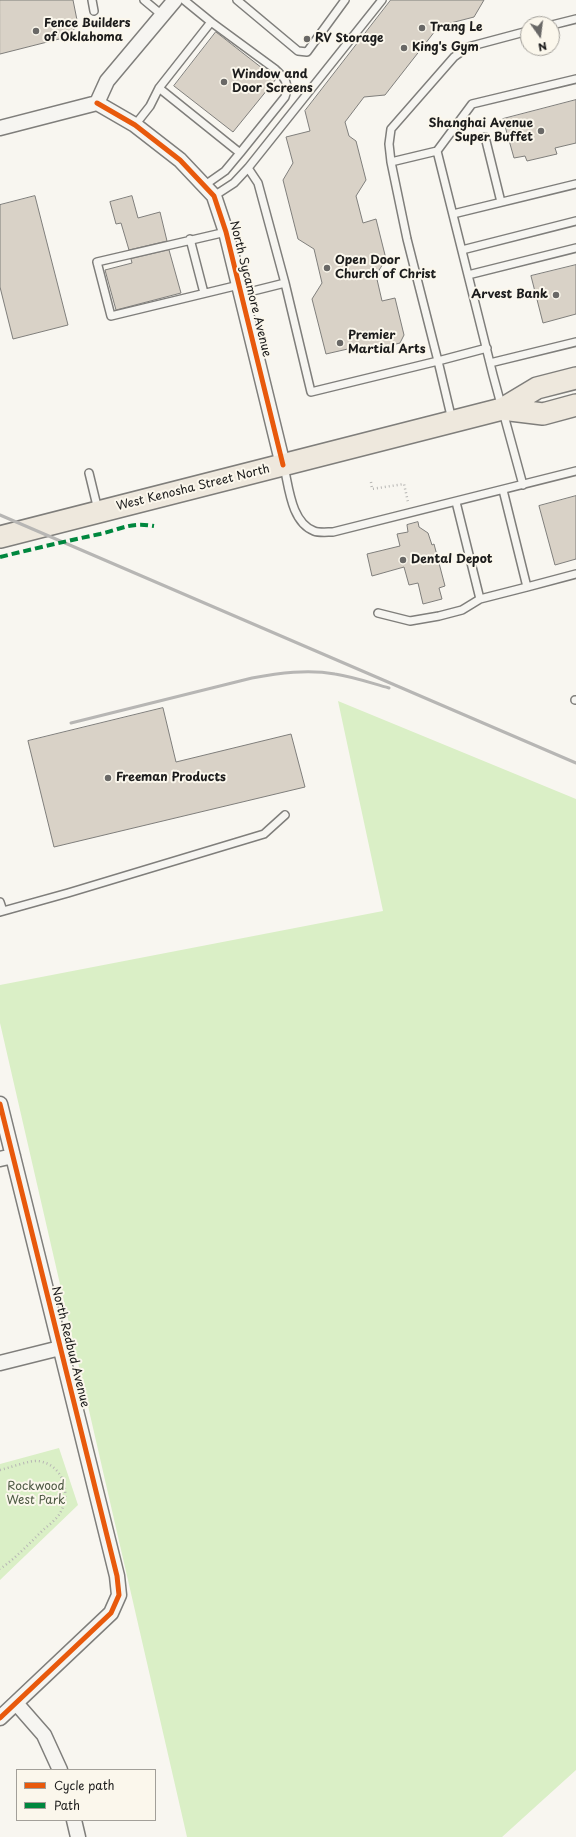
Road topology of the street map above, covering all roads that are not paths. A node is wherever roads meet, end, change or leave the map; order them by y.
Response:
1 (92, 0) edge
2 (144, 0) edge
3 (174, 0) edge
4 (184, 0) edge
5 (237, 0) edge
6 (345, 0) edge
7 (382, 0) edge
8 (94, 11) dead end
9 (162, 15) junction
10 (576, 19) edge
11 (212, 22) junction
12 (560, 23) edge
13 (520, 33) edge
14 (576, 79) edge
15 (159, 88) junction
16 (97, 103) junction
17 (135, 125) junction
18 (0, 128) edge
19 (485, 137) dead end
20 (437, 151) junction
21 (240, 153) junction
22 (391, 162) junction
23 (248, 168) junction
24 (576, 184) edge
25 (205, 185) junction
26 (214, 196) junction
27 (501, 202) junction
28 (453, 214) junction
29 (576, 221) edge
30 (226, 232) junction
31 (190, 239) junction
32 (576, 248) edge
33 (462, 250) junction
34 (468, 276) junction
35 (285, 283) junction
36 (240, 289) junction
37 (204, 293) junction
38 (576, 342) edge
39 (487, 348) junction
40 (438, 360) junction
41 (490, 364) junction
42 (576, 378) edge
43 (576, 405) edge
44 (502, 409) junction
45 (452, 422) junction
46 (283, 465) junction
47 (576, 471) edge
48 (89, 473) dead end
49 (523, 485) junction
50 (503, 490) junction
51 (456, 502) junction
52 (99, 512) junction
53 (0, 537) edge
54 (576, 574) edge
55 (527, 587) junction
56 (480, 600) junction
57 (378, 614) dead end
58 (285, 815) dead end
59 (0, 902) edge
60 (1, 911) edge
61 (0, 1104) edge
62 (6, 1158) edge
63 (60, 1348) junction
64 (0, 1364) edge
65 (16, 1703) junction
66 (0, 1718) edge
67 (60, 1769) edge
68 (74, 1821) edge
69 (78, 1837) edge

1 - 8 lane
2 - 9 lane
3 - 9 street
4 - 11 lane
5 - 6 lane
7 - 23 lane
9 - 16 street
10 - 12 lane
11 - 15 lane
11 - 21 lane
13 - 22 lane
14 - 20 lane
15 - 17 lane
15 - 21 lane
16 - 17 street, North Sycamore Avenue
16 - 18 street
17 - 25 street, North Sycamore Avenue
19 - 27 lane
20 - 22 lane
20 - 28 lane
21 - 25 lane
22 - 40 lane
23 - 26 lane
23 - 35 lane
24 - 27 lane
25 - 26 street, North Sycamore Avenue
26 - 30 street, North Sycamore Avenue
27 - 28 lane
28 - 33 lane
29 - 33 lane
30 - 31 lane
30 - 36 street, North Sycamore Avenue
31 - 37 lane
31 - 37 lane
32 - 34 lane
33 - 34 lane
34 - 39 lane
35 - 36 lane
35 - 40 lane
36 - 37 lane
36 - 46 street, North Sycamore Avenue
38 - 41 lane
39 - 40 lane
39 - 41 lane
40 - 45 lane
41 - 44 lane
42 - 44 main road, West Kenosha Street North
43 - 44 main road, West Kenosha Street North
44 - 45 main road, West Kenosha Street North
44 - 49 lane
45 - 46 main road, West Kenosha Street North
46 - 51 lane
46 - 52 main road, West Kenosha Street North
47 - 49 lane
48 - 52 lane
49 - 50 lane
50 - 51 lane
50 - 55 lane
51 - 56 lane
52 - 53 main road, West Kenosha Street North
54 - 55 lane
55 - 56 lane
56 - 57 lane
58 - 60 lane
59 - 60 lane
61 - 62 street, North Redbud Avenue
62 - 63 street, North Redbud Avenue
63 - 64 street
63 - 65 street, North Redbud Avenue
65 - 66 street
65 - 67 street
68 - 69 street

